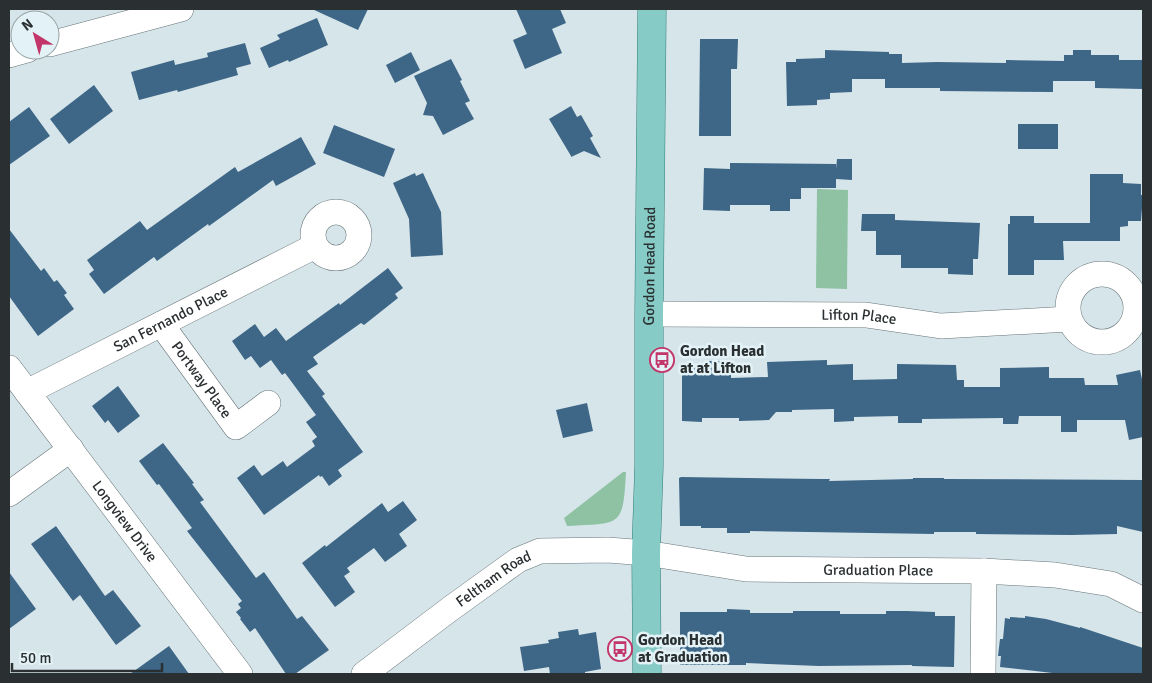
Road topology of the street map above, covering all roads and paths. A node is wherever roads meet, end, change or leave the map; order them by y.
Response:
1 (181, 9) edge
2 (652, 9) edge
3 (60, 41) edge
4 (316, 246) dead end
5 (649, 314) junction
6 (1069, 319) dead end
7 (160, 324) junction
8 (9, 368) edge
9 (27, 392) junction
10 (268, 403) dead end
11 (71, 449) junction
12 (9, 494) edge
13 (646, 553) junction
14 (984, 571) junction
15 (1143, 577) edge
16 (1111, 584) junction
17 (1143, 600) edge
18 (240, 674) edge
19 (364, 674) edge
20 (648, 674) edge
21 (983, 674) edge

1 - 3 street
2 - 5 main road, Gordon Head Road
4 - 7 street, San Fernando Place
5 - 6 street, Lifton Place
5 - 13 main road, Gordon Head Road
7 - 9 street, San Fernando Place
7 - 10 street, Portway Place
8 - 9 street, Longview Drive
9 - 11 street, Longview Drive
11 - 12 street
11 - 18 street, Longview Drive
13 - 14 street, Graduation Place
13 - 19 street, Feltham Road
13 - 20 main road, Gordon Head Road
14 - 16 street, Graduation Place
14 - 21 street
15 - 16 street, Graduation Place
16 - 17 street, Graduation Place

